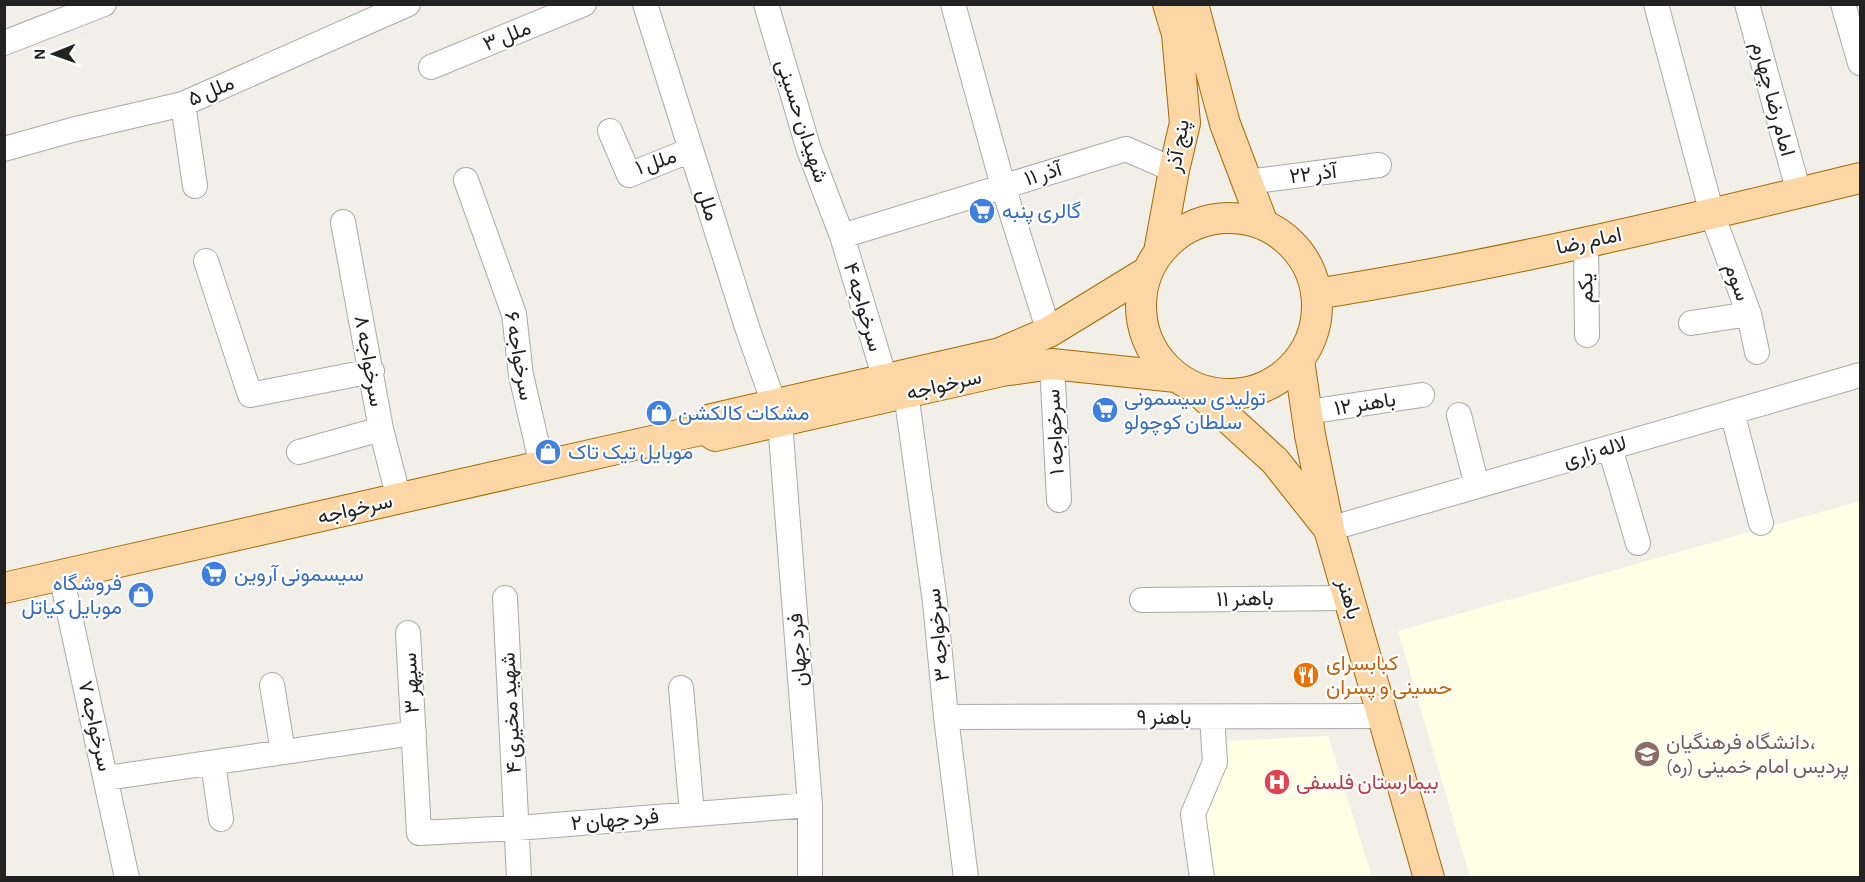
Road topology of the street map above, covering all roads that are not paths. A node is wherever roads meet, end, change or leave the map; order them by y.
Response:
1 (104, 4) edge
2 (408, 4) edge
3 (584, 4) edge
4 (645, 4) edge
5 (766, 4) edge
6 (953, 4) edge
7 (1168, 4) edge
8 (1193, 4) edge
9 (1656, 4) edge
10 (1747, 4) edge
11 (1843, 4) edge
12 (4, 43) edge
13 (1860, 63) edge
14 (431, 67) dead end
15 (183, 104) junction
16 (610, 131) dead end
17 (4, 149) edge
18 (691, 150) junction
19 (1379, 165) dead end
20 (1174, 170) junction
21 (1860, 178) edge
22 (466, 180) dead end
23 (1247, 182) junction
24 (195, 186) dead end
25 (1004, 186) junction
26 (1799, 193) junction
27 (1712, 214) junction
28 (343, 222) dead end
29 (1263, 224) junction
30 (842, 236) junction
31 (1586, 242) junction
32 (206, 261) dead end
33 (1153, 262) junction
34 (1316, 294) junction
35 (1749, 314) junction
36 (1691, 323) dead end
37 (1049, 332) junction
38 (1587, 335) dead end
39 (1757, 352) dead end
40 (1299, 360) junction
41 (1052, 364) junction
42 (372, 371) junction
43 (1860, 375) edge
44 (1186, 383) junction
45 (896, 386) junction
46 (1422, 395) dead end
47 (1307, 412) junction
48 (1732, 412) junction
49 (777, 413) junction
50 (1459, 415) dead end
51 (381, 429) junction
52 (1611, 448) junction
53 (299, 452) dead end
54 (542, 466) junction
55 (1477, 486) junction
56 (399, 499) junction
57 (1059, 500) dead end
58 (1761, 523) dead end
59 (1329, 529) junction
60 (1638, 543) dead end
61 (61, 575) junction
62 (4, 588) edge
63 (505, 598) dead end
64 (1348, 598) junction
65 (1142, 600) dead end
66 (408, 633) dead end
67 (272, 685) dead end
68 (681, 688) dead end
69 (1383, 716) junction
70 (946, 717) junction
71 (1212, 717) junction
72 (414, 733) junction
73 (283, 752) junction
74 (213, 763) junction
75 (107, 778) junction
76 (810, 805) junction
77 (692, 814) junction
78 (221, 819) dead end
79 (517, 828) junction
80 (419, 833) joint
81 (127, 878) edge
82 (519, 878) edge
83 (810, 878) edge
84 (966, 878) edge
85 (1202, 878) edge
86 (1429, 878) edge

1 - 12 street
2 - 15 street, ملل ۵
3 - 14 street, ملل ۳
4 - 18 street, ملل
5 - 30 street, شهیدان حسینی
6 - 25 street
7 - 20 main road, پنج آذر
8 - 23 main road, پنج آذر
9 - 27 street, سوم
10 - 26 street, امام رضا چهارم
11 - 13 street
15 - 17 street, ملل ۵
15 - 24 street
16 - 18 street, ملل ۱
18 - 49 street, ملل
19 - 23 street, ۲۲ آذر
20 - 25 street, آذر ۱۱
20 - 33 main road, پنج آذر
21 - 26 main road, امام رضا
22 - 54 street, سرخواجه ۶
23 - 29 main road, پنج آذر
25 - 30 street, آذر ۱۱
25 - 37 street
26 - 27 main road, امام رضا
27 - 31 main road, امام رضا
27 - 35 street, سوم
28 - 42 street, ۸ سرخواجه
29 - 33 main road
29 - 34 main road
30 - 45 street, سرخواجه ۴
31 - 34 main road, امام رضا
31 - 38 street, یکم
32 - 42 street
33 - 37 main road, سرخواجه
33 - 44 main road
34 - 40 main road
35 - 36 street
35 - 39 street, سوم
37 - 45 main road, سرخواجه
40 - 44 main road
40 - 47 main road, باهنر
41 - 44 main road, سرخواجه
41 - 45 main road, سرخواجه
41 - 57 street, سرخواجه ۱
42 - 51 street, ۸ سرخواجه
43 - 48 street, لاله زاری
44 - 59 main road, باهنر
45 - 49 main road, سرخواجه
45 - 70 street, سرخواجه ۳
46 - 47 street, ۱۲ باهنر
47 - 59 main road, باهنر
48 - 52 street, لاله زاری
48 - 58 street
49 - 54 main road, سرخواجه
49 - 76 street, فرد جهان
50 - 55 street
51 - 53 street
51 - 56 street, ۸ سرخواجه
52 - 55 street, لاله زاری
52 - 60 street
54 - 56 main road, سرخواجه
55 - 59 street, لاله زاری
56 - 61 main road, سرخواجه
59 - 64 main road, باهنر
61 - 62 main road, سرخواجه
61 - 75 street, سرخواجه ۷
63 - 79 street, ۴ شهید مخیری
64 - 65 street, باهنر ۱۱
64 - 69 main road, باهنر
66 - 72 street, ۳ سپهر
67 - 73 street
68 - 77 street
69 - 71 street, ۹ باهنر
69 - 86 main road, باهنر
70 - 71 street, ۹ باهنر
70 - 84 street, سرخواجه ۳
71 - 85 street
72 - 73 street
72 - 80 street, ۳ سپهر
73 - 74 street
74 - 75 street
74 - 78 street
75 - 81 street, سرخواجه ۷
76 - 77 street, ۲ فرد جهان
76 - 83 street, فرد جهان
77 - 79 street, ۲ فرد جهان
79 - 80 street, ۲ فرد جهان
79 - 82 street, ۴ شهید مخیری

